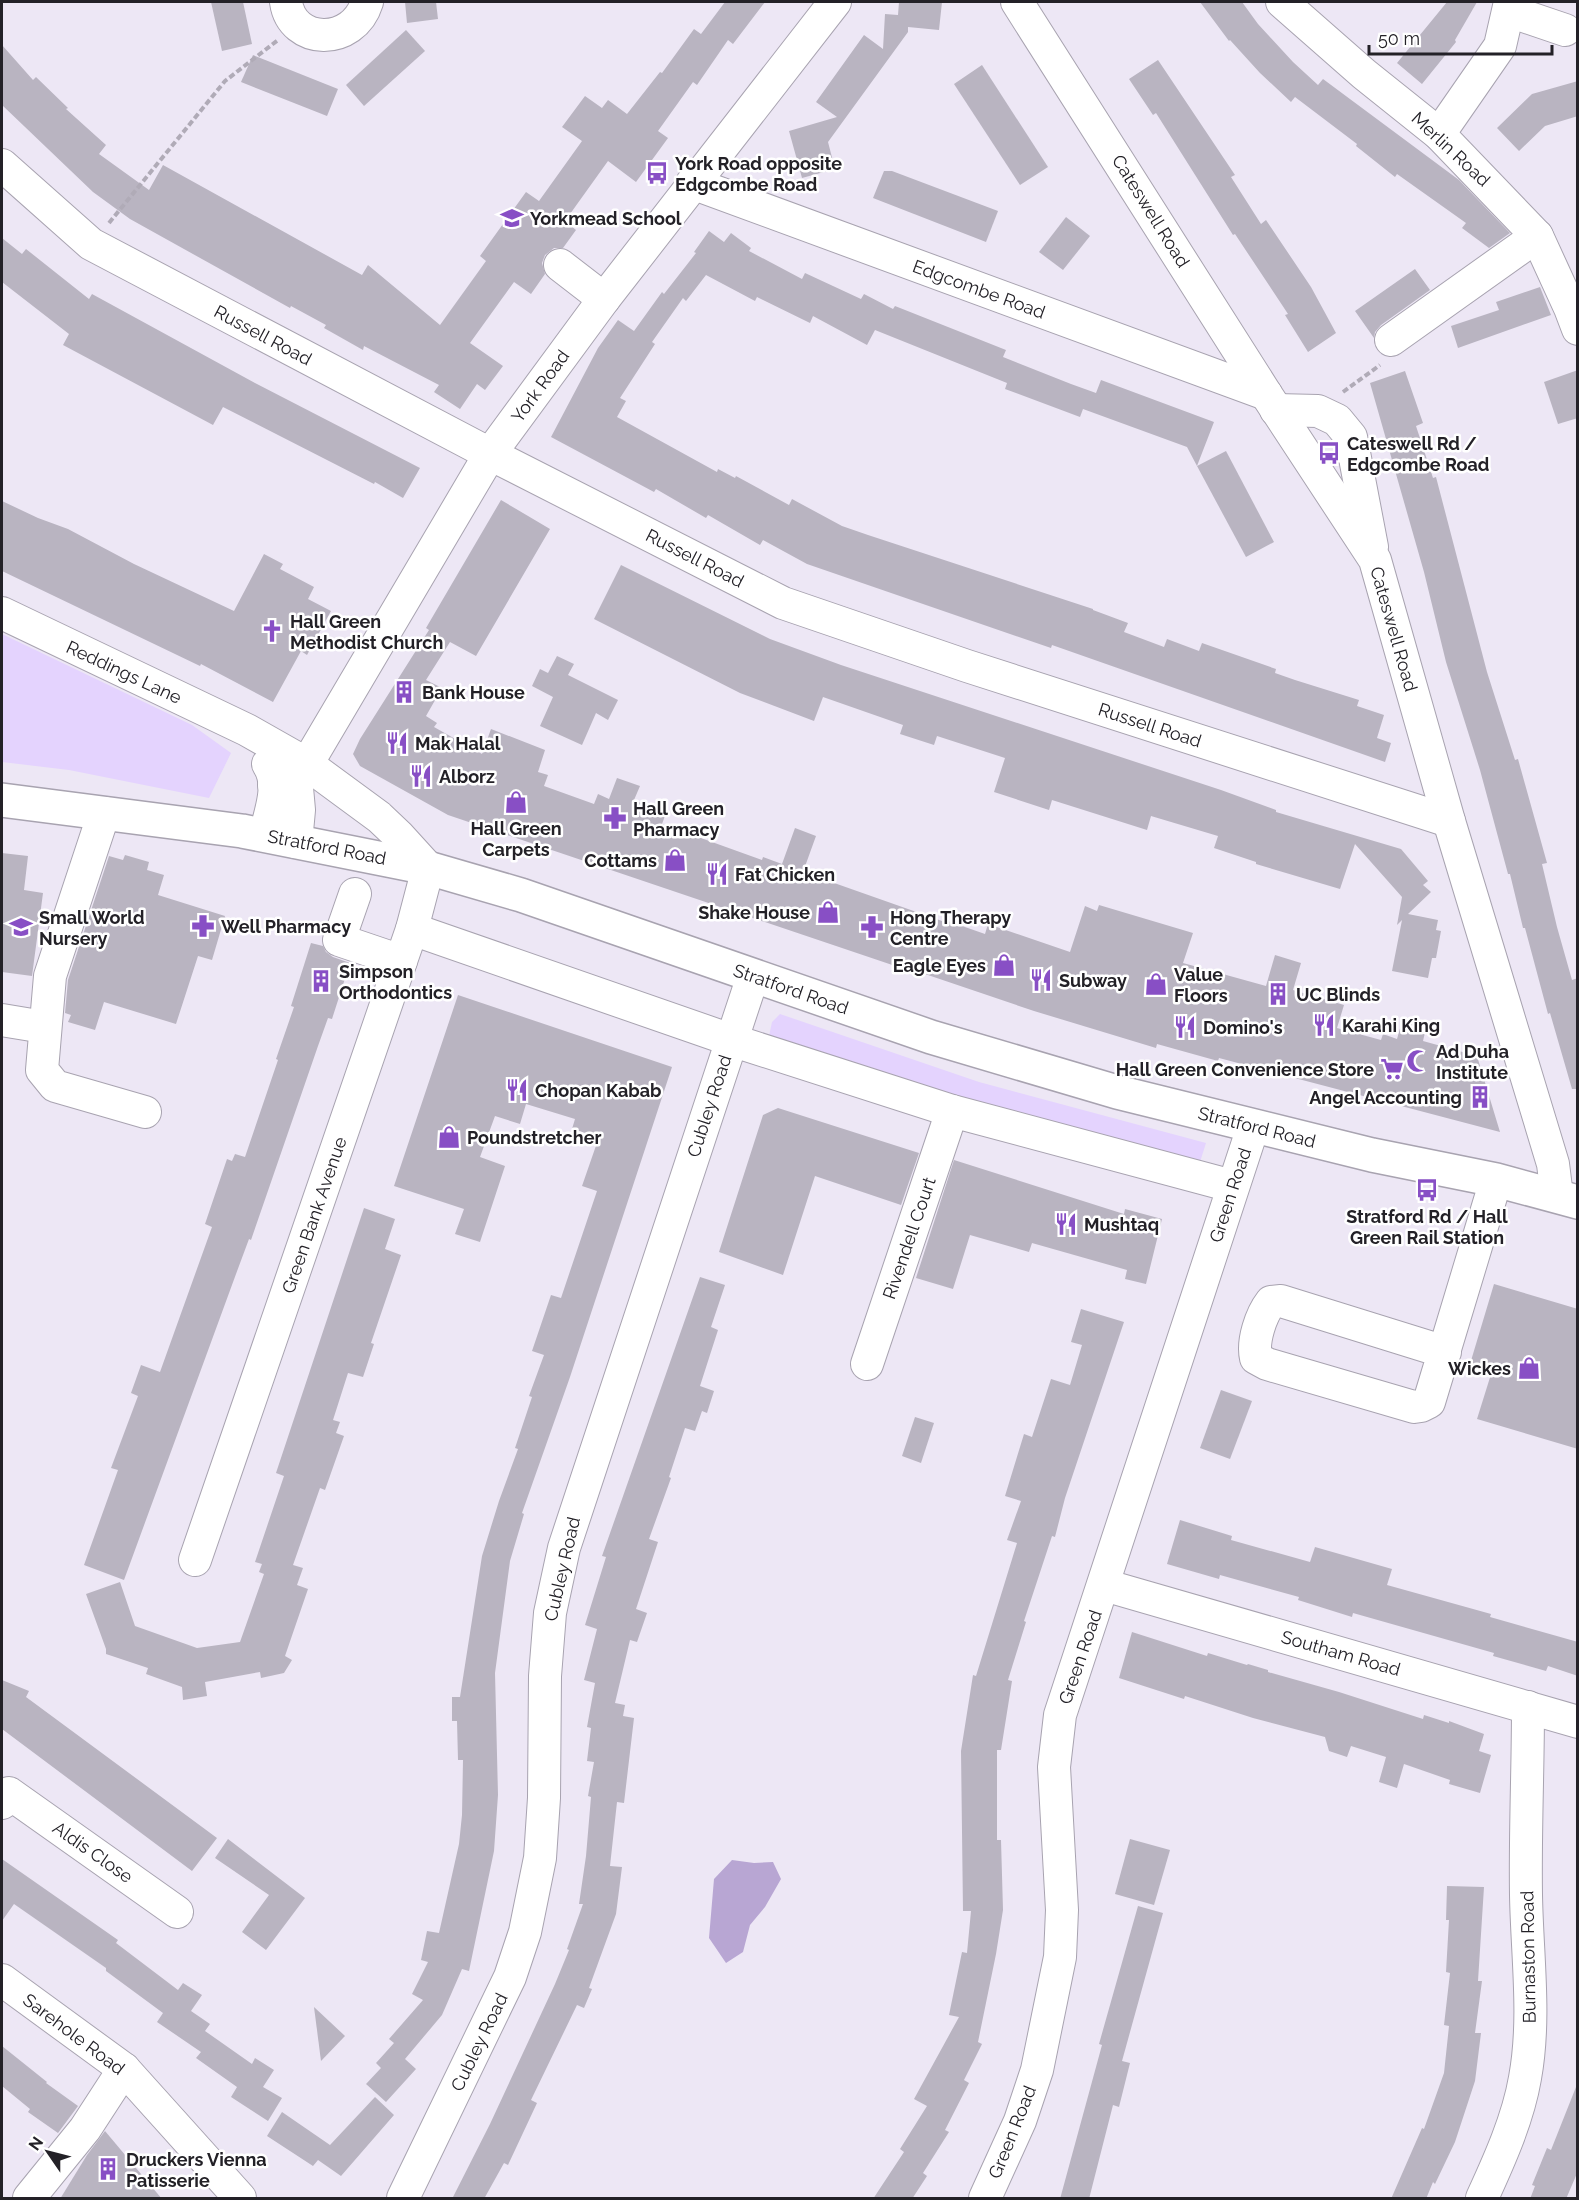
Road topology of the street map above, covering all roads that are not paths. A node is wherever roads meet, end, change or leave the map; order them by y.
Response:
1 (367, 2) edge
2 (835, 2) edge
3 (1017, 2) edge
4 (1282, 2) edge
5 (1509, 6) edge
6 (290, 10) edge
7 (1565, 30) dead end
8 (1439, 134) junction
9 (2, 165) edge
10 (693, 183) junction
11 (1538, 236) junction
12 (560, 266) dead end
13 (604, 299) junction
14 (1578, 329) edge
15 (1391, 340) dead end
16 (1271, 402) junction
17 (490, 454) junction
18 (1375, 560) junction
19 (2, 614) edge
20 (292, 775) junction
21 (2, 800) edge
22 (104, 813) junction
23 (1449, 821) junction
24 (280, 838) junction
25 (428, 868) junction
26 (355, 894) dead end
27 (412, 929) junction
28 (401, 961) junction
29 (753, 976) junction
30 (2, 1020) edge
31 (44, 1027) junction
32 (731, 1040) junction
33 (952, 1111) junction
34 (145, 1112) dead end
35 (1253, 1127) junction
36 (1496, 1180) junction
37 (1232, 1186) junction
38 (1567, 1199) edge
39 (1444, 1352) junction
40 (867, 1364) dead end
41 (195, 1560) dead end
42 (1104, 1585) junction
43 (1528, 1707) junction
44 (1578, 1722) edge
45 (4, 1794) edge
46 (177, 1912) dead end
47 (2, 1980) edge
48 (123, 2069) junction
49 (29, 2199) edge
50 (240, 2199) edge
51 (403, 2199) edge
52 (985, 2199) edge
53 (1482, 2199) edge

1 - 6 street
2 - 10 street, York Road
3 - 16 street, Cateswell Road
4 - 8 street, Merlin Road
5 - 7 street
5 - 8 street
8 - 11 street, Merlin Road
9 - 17 street, Russell Road
10 - 13 street, York Road
10 - 16 street, Edgcombe Road
11 - 14 street, Merlin Road
11 - 15 street
12 - 13 street
13 - 17 street, York Road
16 - 18 street, Cateswell Road
16 - 18 street, Edgcombe Road
17 - 20 street, York Road
17 - 23 street, Russell Road
18 - 23 street, Cateswell Road
19 - 20 street, Reddings Lane
20 - 24 street
20 - 25 street, Reddings Lane
21 - 22 highway, Stratford Road
22 - 24 highway, Stratford Road
22 - 31 street
23 - 38 street, Cateswell Road
24 - 25 highway, Stratford Road
25 - 27 street, Green Bank Avenue
25 - 29 highway, Stratford Road
26 - 28 street
27 - 28 street, Green Bank Avenue
27 - 32 street
28 - 41 street, Green Bank Avenue
29 - 32 street, Cubley Road
29 - 35 highway, Stratford Road
30 - 31 street
31 - 34 street
32 - 33 street
32 - 51 street, Cubley Road
33 - 37 street
33 - 40 street, Rivendell Court
35 - 36 highway, Stratford Road
35 - 37 street, Green Road
36 - 38 highway, Stratford Road
36 - 39 street
37 - 42 street, Green Road
39 - 39 street
42 - 43 street, Southam Road
42 - 52 street, Green Road
43 - 44 street, Southam Road
43 - 53 street, Burnaston Road
45 - 46 street, Aldis Close
47 - 48 street, Sarehole Road
48 - 49 street
48 - 50 street, Sarehole Road

